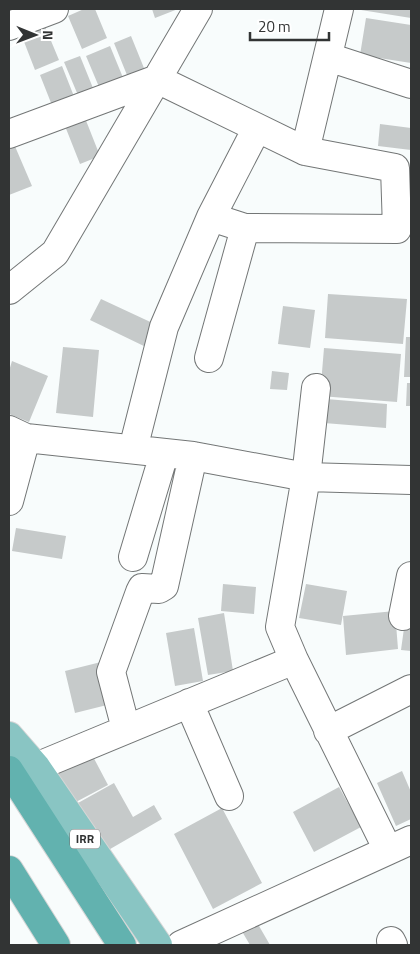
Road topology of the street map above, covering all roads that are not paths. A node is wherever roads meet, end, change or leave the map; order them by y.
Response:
1 (54, 9) edge
2 (198, 9) edge
3 (339, 9) edge
4 (9, 26) edge
5 (328, 57) junction
6 (157, 79) junction
7 (411, 84) edge
8 (257, 128) junction
9 (9, 134) edge
10 (305, 151) junction
11 (211, 217) junction
12 (245, 228) junction
13 (9, 290) edge
14 (209, 358) dead end
15 (316, 388) dead end
16 (17, 434) edge
17 (132, 449) junction
18 (164, 454) junction
19 (193, 456) junction
20 (306, 477) junction
21 (411, 480) edge
22 (9, 501) edge
23 (133, 557) dead end
24 (411, 576) edge
25 (403, 616) dead end
26 (294, 660) junction
27 (411, 689) edge
28 (189, 703) junction
29 (126, 729) junction
30 (328, 731) junction
31 (9, 736) edge
32 (36, 767) junction
33 (9, 770) edge
34 (230, 796) dead end
35 (400, 845) edge
36 (9, 870) edge
37 (56, 945) edge
38 (122, 945) edge
39 (158, 945) edge
40 (181, 945) edge

1 - 4 street
2 - 6 street
3 - 5 street
5 - 7 street
5 - 10 street
6 - 8 street
6 - 9 street
6 - 13 street
8 - 10 street
8 - 11 street
10 - 12 street
11 - 12 street
11 - 17 street
12 - 14 street
15 - 20 street
16 - 17 street
16 - 22 street
17 - 18 street
18 - 19 street
18 - 23 street
19 - 20 street
19 - 29 street
20 - 21 street
20 - 26 street
24 - 25 street
26 - 28 street
26 - 30 street
27 - 30 street
28 - 29 street
28 - 34 street
29 - 32 street
30 - 35 street
31 - 32 main road, IRR
32 - 39 main road, IRR
33 - 38 highway
35 - 40 street
36 - 37 highway

